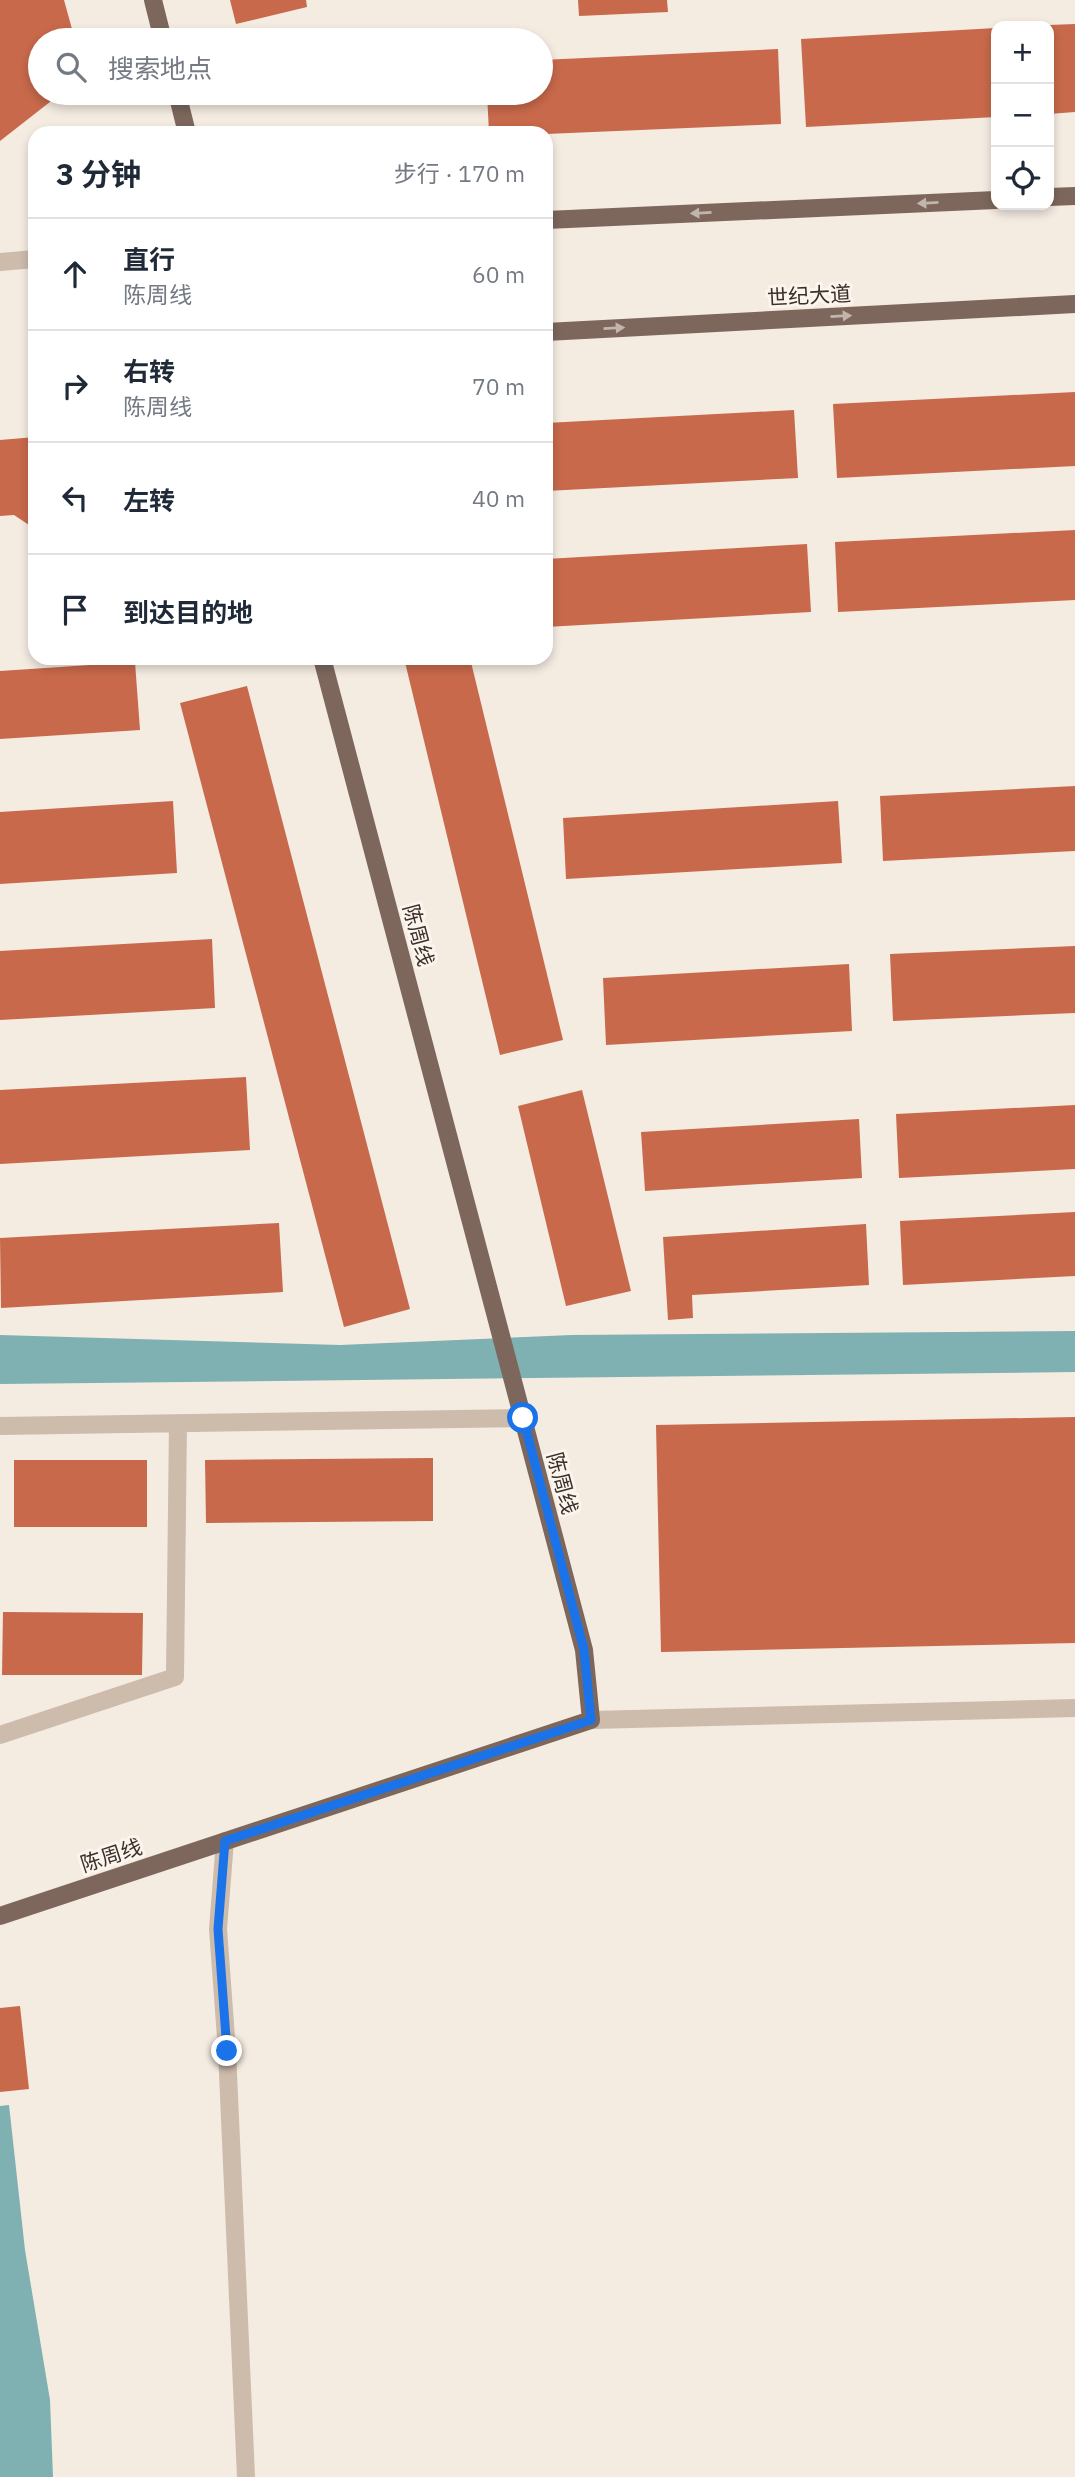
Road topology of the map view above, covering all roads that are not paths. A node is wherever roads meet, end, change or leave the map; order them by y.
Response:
1 (153, 0) edge
2 (160, 28) edge
3 (180, 105) edge
4 (185, 126) edge
5 (1075, 196) edge
6 (1054, 197) edge
7 (991, 200) edge
8 (553, 220) edge
9 (28, 260) edge
10 (0, 262) edge
11 (1075, 304) edge
12 (553, 332) edge
13 (324, 665) edge
14 (523, 1418) junction
15 (178, 1423) junction
16 (0, 1426) edge
17 (1075, 1707) edge
18 (591, 1720) junction
19 (0, 1735) edge
20 (225, 1841) junction
21 (0, 1916) edge
22 (246, 2477) edge

1 - 2 main road
3 - 4 main road
5 - 6 main road
7 -> 8 main road
9 - 10 street
12 -> 11 main road, 世纪大道
13 - 14 main road, 陈周线
14 - 15 street
14 - 18 main road, 陈周线
15 - 16 street
15 - 19 street
17 - 18 street
18 - 20 main road, 陈周线
20 - 21 main road, 陈周线
20 - 22 street

